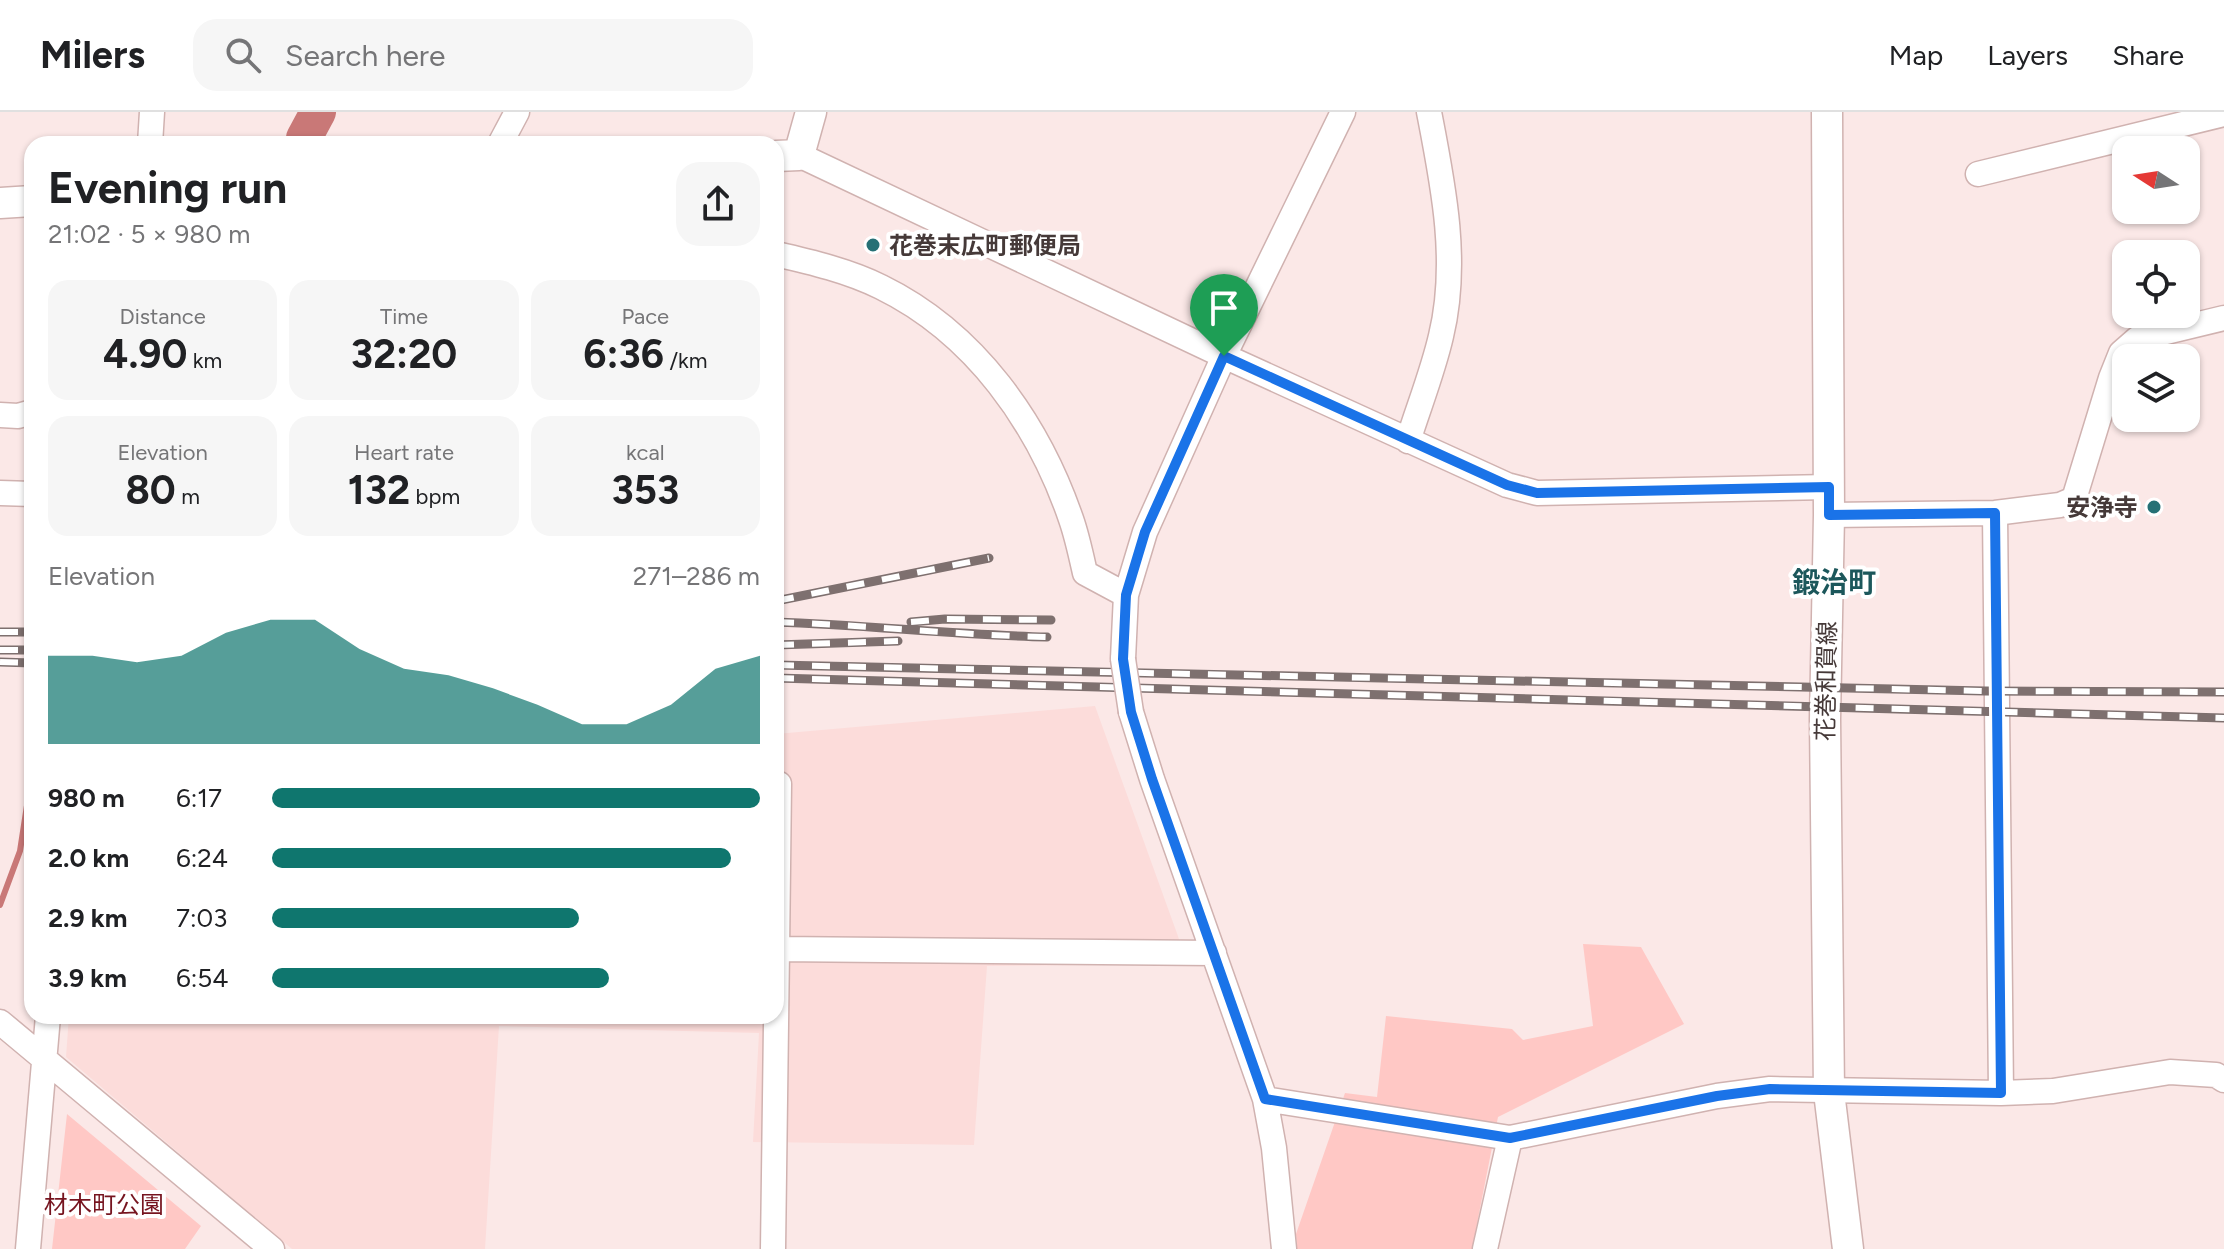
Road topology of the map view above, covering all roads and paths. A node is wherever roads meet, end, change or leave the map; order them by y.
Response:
1 (152, 112) edge
2 (517, 112) edge
3 (811, 112) edge
4 (1343, 112) edge
5 (1429, 112) edge
6 (1827, 112) edge
7 (2224, 114) edge
8 (150, 136) edge
9 (504, 136) edge
10 (788, 156) edge
11 (1978, 174) dead end
12 (24, 202) edge
13 (0, 203) edge
14 (784, 256) edge
15 (2224, 318) edge
16 (1224, 356) junction
17 (24, 414) edge
18 (0, 415) edge
19 (1408, 441) junction
20 (0, 493) edge
21 (24, 494) edge
22 (1829, 501) junction
23 (1995, 513) junction
24 (1126, 595) junction
25 (784, 949) edge
26 (1214, 953) junction
27 (0, 1022) edge
28 (47, 1024) edge
29 (776, 1024) edge
30 (45, 1058) junction
31 (2224, 1080) edge
32 (1829, 1092) junction
33 (2001, 1093) junction
34 (1265, 1099) junction
35 (1510, 1138) junction
36 (28, 1249) edge
37 (272, 1249) edge
38 (773, 1249) edge
39 (1284, 1249) edge
40 (1485, 1249) edge
41 (1848, 1249) edge

1 - 8 street
2 - 9 street
3 - 10 main road
4 - 16 street
5 - 19 street
6 - 22 main road, 花巻和賀線
7 - 11 street
10 - 16 street
12 - 13 main road
14 - 24 street
15 - 23 street
16 - 19 street
16 - 24 street
17 - 18 street
19 - 22 street
20 - 21 street
22 - 23 street
22 - 32 main road, 花巻和賀線
23 - 33 street
24 - 26 street, bridge
25 - 26 street
26 - 34 street
27 - 30 street
28 - 30 street
29 - 38 street
30 - 36 street
30 - 37 street
31 - 33 street
32 - 33 street
32 - 35 street
32 - 41 main road, 花巻和賀線
34 - 35 street
34 - 39 street
35 - 40 street

